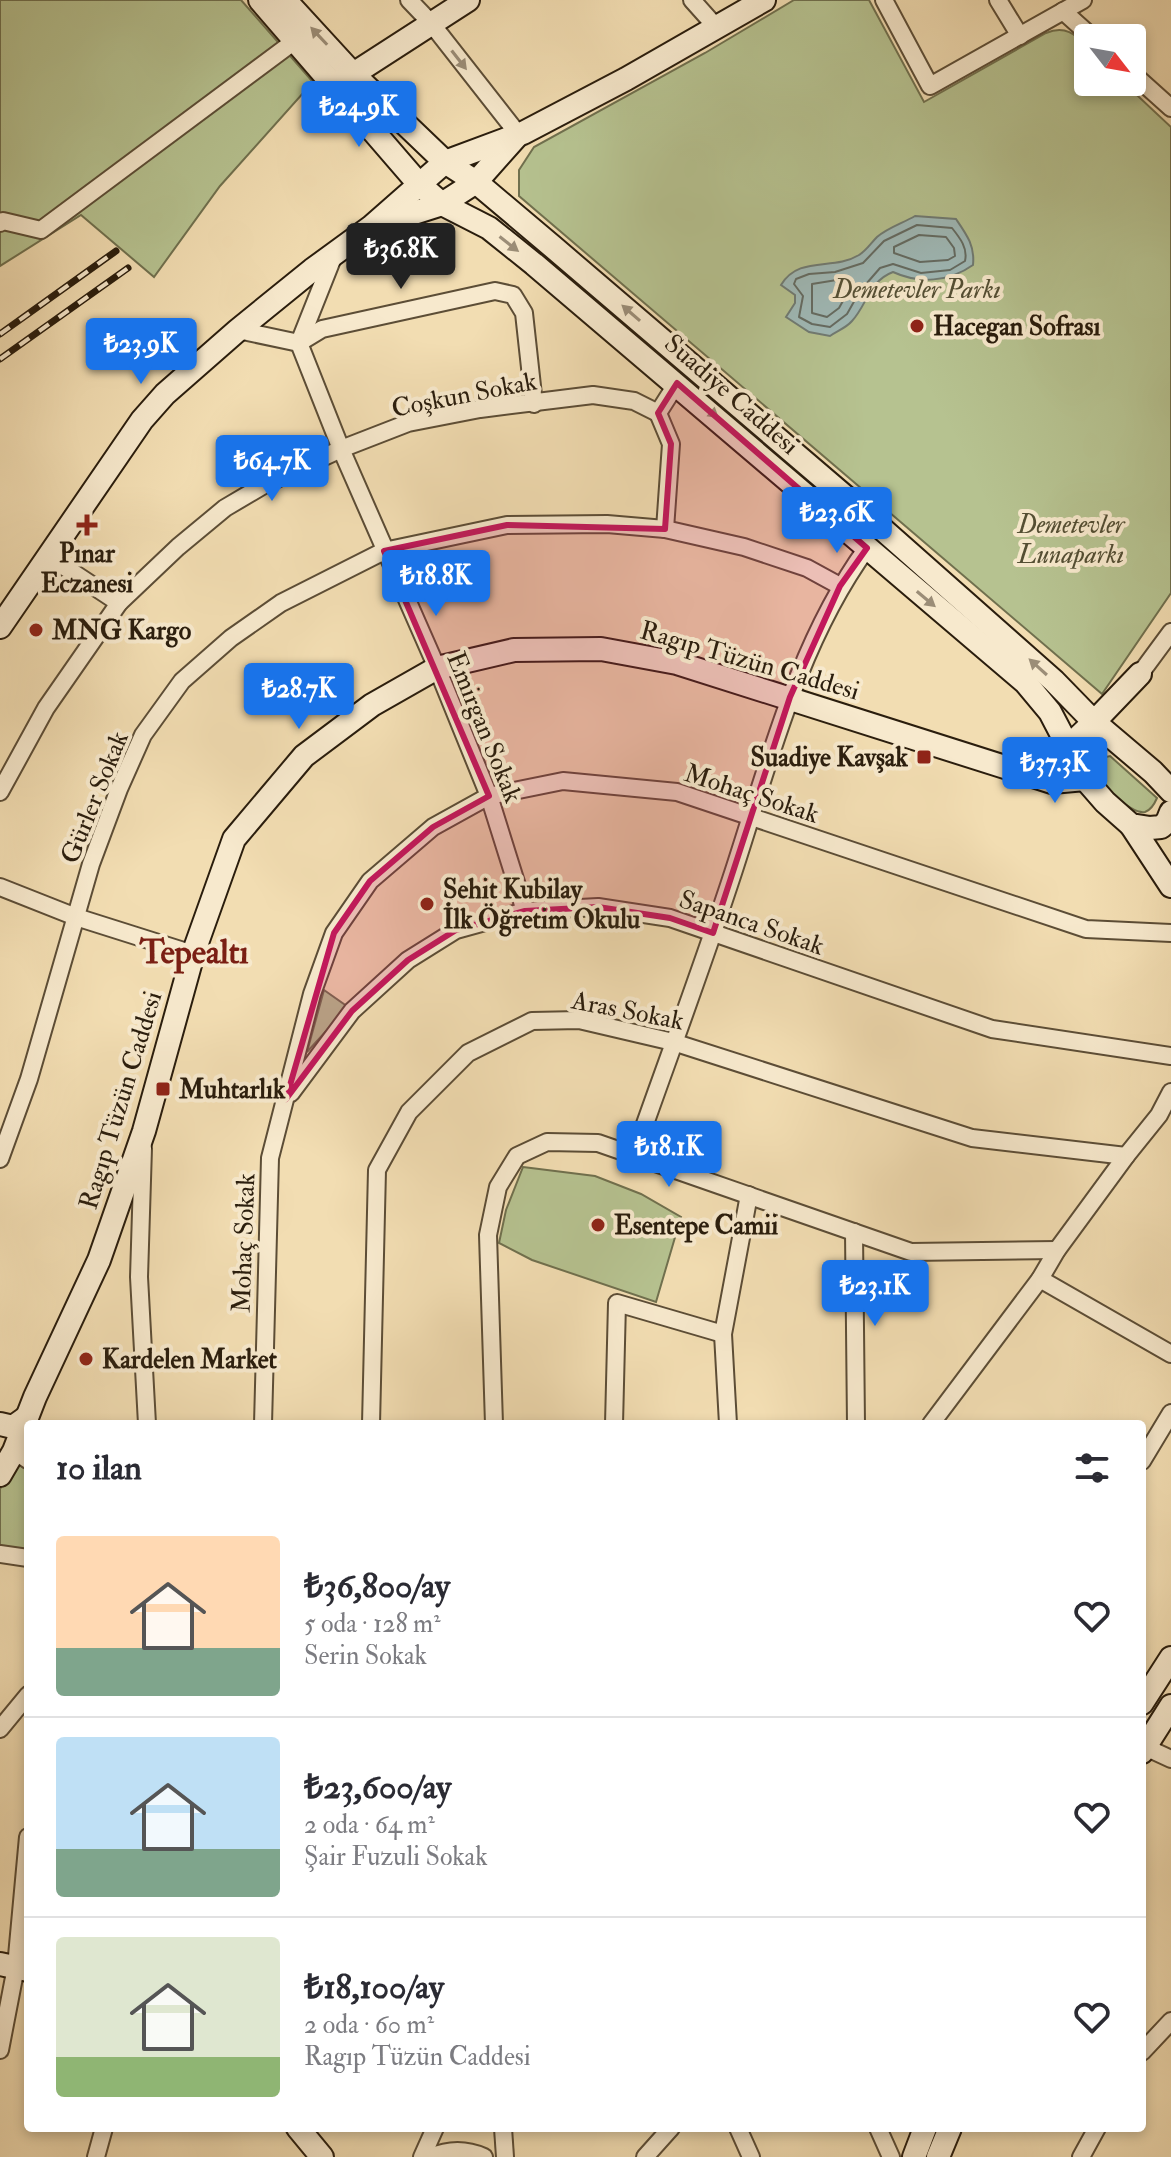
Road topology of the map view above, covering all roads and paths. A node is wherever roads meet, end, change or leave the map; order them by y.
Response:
1 (260, 0) edge
2 (285, 0) edge
3 (409, 0) edge
4 (468, 0) edge
5 (692, 0) edge
6 (764, 0) edge
7 (884, 0) edge
8 (998, 0) edge
9 (1083, 0) edge
10 (1063, 11) junction
11 (431, 23) junction
12 (1077, 24) edge
13 (717, 28) junction
14 (1020, 36) junction
15 (296, 40) junction
16 (344, 79) junction
17 (1146, 86) edge
18 (1171, 108) edge
19 (518, 134) junction
20 (445, 162) junction
21 (476, 182) junction
22 (418, 183) junction
23 (442, 204) junction
24 (0, 223) edge
25 (371, 227) junction
26 (334, 255) junction
27 (238, 330) junction
28 (299, 343) junction
29 (677, 383) junction
30 (534, 404) junction
31 (658, 413) junction
32 (341, 449) junction
33 (665, 529) junction
34 (867, 548) junction
35 (384, 551) junction
36 (48, 556) junction
37 (840, 586) junction
38 (119, 603) junction
39 (0, 627) edge
40 (1171, 632) edge
41 (437, 668) junction
42 (1140, 674) junction
43 (790, 697) junction
44 (1094, 722) junction
45 (1113, 736) junction
46 (1067, 748) junction
47 (1029, 775) junction
48 (1085, 779) junction
49 (1171, 791) edge
50 (0, 792) edge
51 (489, 796) junction
52 (751, 817) junction
53 (1167, 822) edge
54 (1131, 825) junction
55 (1171, 885) edge
56 (0, 887) edge
57 (525, 911) junction
58 (76, 917) junction
59 (713, 933) junction
60 (1171, 933) edge
61 (193, 954) junction
62 (673, 1042) junction
63 (1171, 1056) edge
64 (1171, 1092) edge
65 (286, 1099) junction
66 (144, 1131) junction
67 (634, 1155) junction
68 (1126, 1156) junction
69 (0, 1159) edge
70 (749, 1195) junction
71 (854, 1232) junction
72 (1057, 1250) junction
73 (1040, 1279) junction
74 (723, 1334) junction
75 (1171, 1354) edge
76 (1171, 1413) edge
77 (27, 1417) junction
78 (26, 1420) edge
79 (147, 1420) edge
80 (263, 1420) edge
81 (371, 1420) edge
82 (494, 1420) edge
83 (614, 1420) edge
84 (728, 1420) edge
85 (856, 1420) edge
86 (934, 1420) edge
87 (0, 1424) edge
88 (24, 1425) edge
89 (14, 1450) edge
90 (1146, 1454) edge
91 (0, 1475) edge
92 (0, 1554) edge
93 (24, 1557) edge
94 (1171, 1658) edge
95 (1146, 1693) edge
96 (24, 1700) edge
97 (1171, 1706) edge
98 (0, 1729) edge
99 (1146, 1747) edge
100 (1146, 1751) edge
101 (1171, 1758) edge
102 (24, 1877) edge
103 (15, 1967) edge
104 (1171, 2021) edge
105 (1146, 2048) edge
106 (0, 2050) edge
107 (103, 2132) edge
108 (305, 2132) edge
109 (433, 2132) edge
110 (503, 2132) edge
111 (667, 2132) edge
112 (740, 2132) edge
113 (880, 2132) edge
114 (923, 2132) edge
115 (948, 2132) edge
116 (1095, 2132) edge
117 (96, 2157) edge
118 (322, 2157) edge
119 (422, 2157) edge
120 (431, 2157) edge
121 (484, 2157) edge
122 (505, 2157) edge
123 (645, 2157) edge
124 (751, 2157) edge
125 (891, 2157) edge
126 (914, 2157) edge
127 (938, 2157) edge
128 (1081, 2157) edge

1 - 15 main road
16 -> 2 main road
3 - 11 street
4 - 11 main road
5 - 13 street
6 - 13 main road
7 - 14 street
8 - 14 street
9 - 10 street
10 - 12 street
10 - 14 street
11 - 16 main road
11 -> 19 street
13 - 19 main road
15 - 16 main road
15 - 24 street
16 - 20 main road, Suadiye Caddesi
16 - 22 main road, Suadiye Caddesi
17 - 18 street
19 - 20 main road
19 - 21 main road
20 - 21 main road, Suadiye Caddesi
20 - 22 main road
21 - 23 main road
44 -> 21 main road, Suadiye Caddesi
22 - 23 main road, Suadiye Caddesi
22 - 25 main road
23 - 25 main road
23 -> 29 main road, Suadiye Caddesi
25 - 26 main road
26 - 27 main road
26 - 28 street
27 - 28 street
27 - 36 main road
28 - 30 street
28 - 32 street, Emirgan Sokak
29 - 31 street
29 -> 34 main road, Suadiye Caddesi
30 - 31 street, Coşkun Sokak
30 - 32 street, Coşkun Sokak
31 - 33 street
32 - 35 street, Emirgan Sokak
32 - 38 street, Coşkun Sokak
33 - 35 street, Gürler Sokak
33 - 37 street, Gürler Sokak
34 - 37 street
34 -> 46 main road, Suadiye Caddesi
35 - 41 street, Emirgan Sokak
35 - 58 street, Gürler Sokak
36 - 38 street
36 - 39 main road
37 - 43 street
38 - 50 street, Coşkun Sokak
40 - 42 street
41 - 43 main road, Ragıp Tüzün Caddesi
41 - 51 street, Emirgan Sokak
41 - 61 main road, Ragıp Tüzün Caddesi
42 - 44 main road
42 - 45 main road
43 - 47 main road, Ragıp Tüzün Caddesi
43 - 52 street
44 - 45 main road, Suadiye Caddesi
44 - 46 main road
45 - 49 main road, Suadiye Caddesi
46 - 47 main road
46 - 48 main road, Suadiye Caddesi
47 - 48 main road, Ragıp Tüzün Caddesi
48 - 54 main road, Suadiye Caddesi
51 - 52 street, Mohaç Sokak
51 - 57 street, Emirgan Sokak
51 - 65 street, Mohaç Sokak
52 - 59 street
52 - 60 street, Mohaç Sokak
53 - 54 main road
53 - 55 main road
54 - 55 main road
56 - 58 street
57 - 59 street, Sapanca Sokak
57 - 65 street, Sapanca Sokak
58 - 61 street
58 - 69 street, Gürler Sokak
59 - 62 street
59 - 63 street, Sapanca Sokak
61 - 66 main road, Ragıp Tüzün Caddesi
62 - 67 street
62 - 68 street, Aras Sokak
62 - 81 street, Aras Sokak
64 - 68 street
65 - 80 street, Mohaç Sokak
66 - 77 main road, Ragıp Tüzün Caddesi
66 - 79 street
67 - 70 street
67 - 82 street
68 - 72 street
70 - 71 street
70 - 74 street
71 - 72 street
71 - 85 street
72 - 73 street
73 - 75 street
73 - 86 street
74 - 83 street
74 - 84 street
76 - 90 street
77 - 78 main road, Ragıp Tüzün Caddesi
77 - 87 main road
88 - 89 main road, Ragıp Tüzün Caddesi
89 - 91 main road, Ragıp Tüzün Caddesi
92 - 93 street
94 - 95 main road
96 - 98 street
97 - 99 main road
100 - 101 street
102 - 103 street
103 - 106 street
104 - 105 street
107 - 117 street
108 - 118 main road
109 - 119 street
110 - 122 street
111 - 123 street
112 - 124 street
113 - 125 street
114 - 126 main road
115 - 127 main road
116 - 128 street
120 - 121 street

